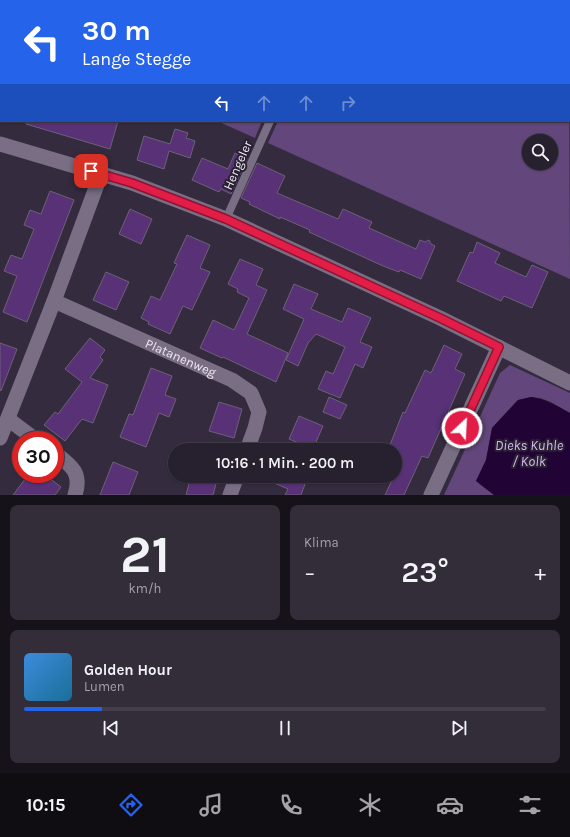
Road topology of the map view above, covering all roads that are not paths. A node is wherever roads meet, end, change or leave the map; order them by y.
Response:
1 (270, 122) edge
2 (0, 144) edge
3 (102, 174) junction
4 (226, 219) junction
5 (54, 301) junction
6 (499, 347) junction
7 (569, 380) edge
8 (8, 419) junction
9 (24, 431) edge
10 (0, 438) edge
11 (250, 443) edge
12 (64, 461) edge
13 (234, 483) edge
14 (75, 495) edge
15 (230, 495) edge
16 (431, 495) edge

1 - 4 lane, Hengeler
2 - 3 street
3 - 4 street
3 - 5 street
4 - 6 street
5 - 8 street
5 - 11 street, Platanenweg
6 - 7 street
6 - 16 street
8 - 9 street
8 - 10 street
12 - 14 street
13 - 15 street

